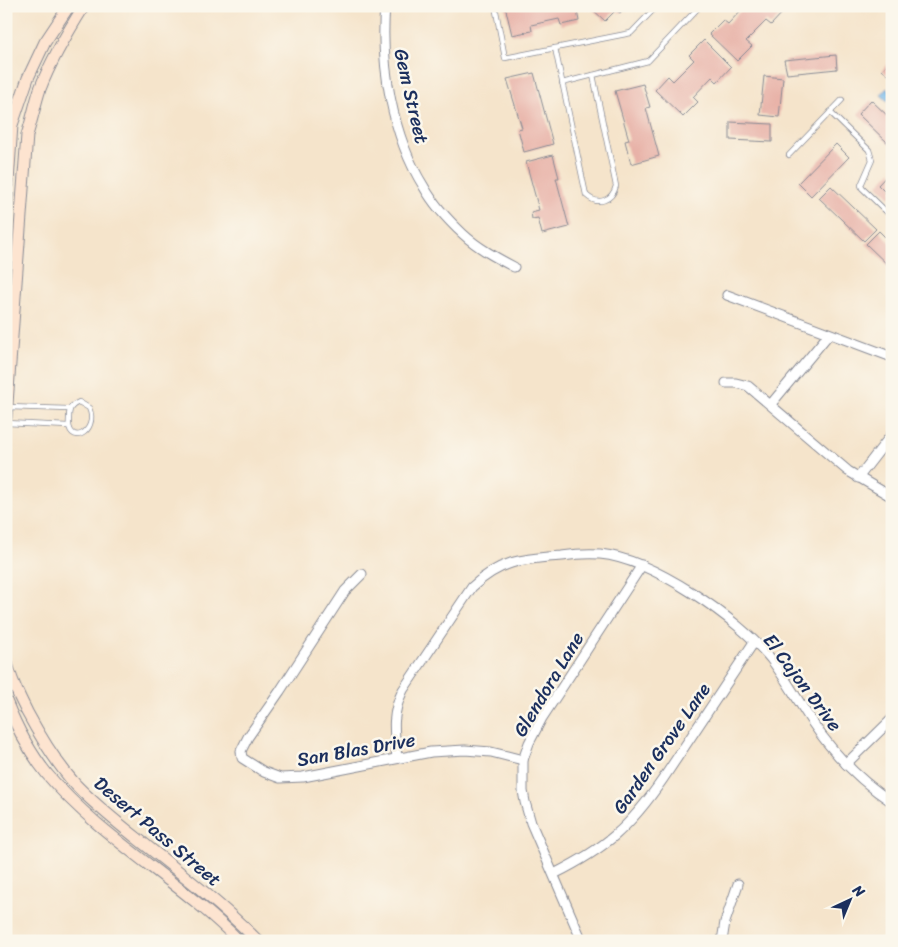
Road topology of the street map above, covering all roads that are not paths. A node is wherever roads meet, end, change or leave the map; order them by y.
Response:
1 (69, 6) edge
2 (84, 6) edge
3 (385, 6) edge
4 (495, 6) edge
5 (657, 6) edge
6 (700, 6) edge
7 (555, 48) junction
8 (593, 75) junction
9 (562, 83) junction
10 (842, 100) dead end
11 (830, 112) junction
12 (12, 134) junction
13 (27, 135) junction
14 (789, 154) dead end
15 (6, 210) edge
16 (892, 217) edge
17 (514, 268) dead end
18 (727, 295) dead end
19 (829, 334) junction
20 (892, 357) edge
21 (726, 383) dead end
22 (771, 404) junction
23 (7, 407) edge
24 (69, 409) junction
25 (6, 417) edge
26 (6, 423) edge
27 (68, 426) junction
28 (892, 434) edge
29 (858, 478) junction
30 (892, 497) edge
31 (642, 565) junction
32 (362, 574) dead end
33 (754, 642) junction
34 (6, 659) edge
35 (6, 702) edge
36 (892, 719) edge
37 (397, 758) junction
38 (523, 760) junction
39 (846, 764) junction
40 (892, 802) edge
41 (554, 874) junction
42 (189, 878) junction
43 (738, 884) dead end
44 (180, 889) junction
45 (239, 941) edge
46 (258, 941) edge
47 (582, 941) edge
48 (722, 941) edge

1 - 12 street
2 - 13 street
3 - 17 street, Gem Street
4 - 7 lane
5 - 7 lane
6 - 8 lane
7 - 9 lane
8 - 9 lane
8 - 9 lane
10 - 11 lane
11 - 14 lane
11 - 16 lane
12 - 13 street
12 - 15 street
13 - 23 street
18 - 19 street
19 - 20 street
19 - 22 street
21 - 22 street
22 - 29 street
23 - 24 lane
23 - 25 street
24 - 27 lane
24 - 27 lane
26 - 27 lane
28 - 29 street
29 - 30 street
31 - 33 street, El Cajon Drive
31 - 37 street, El Cajon Drive
31 - 38 street, Glendora Lane
32 - 37 street, San Blas Drive
33 - 39 street, El Cajon Drive
33 - 41 street, Garden Grove Lane
34 - 42 street, Desert Pass Street
35 - 44 street, Desert Pass Street
36 - 39 street
37 - 38 street, San Blas Drive
38 - 41 street, Glendora Lane
39 - 40 street, El Cajon Drive
41 - 47 street, Glendora Lane
42 - 44 street
42 - 46 street, Desert Pass Street
43 - 48 street
44 - 45 street, Desert Pass Street

